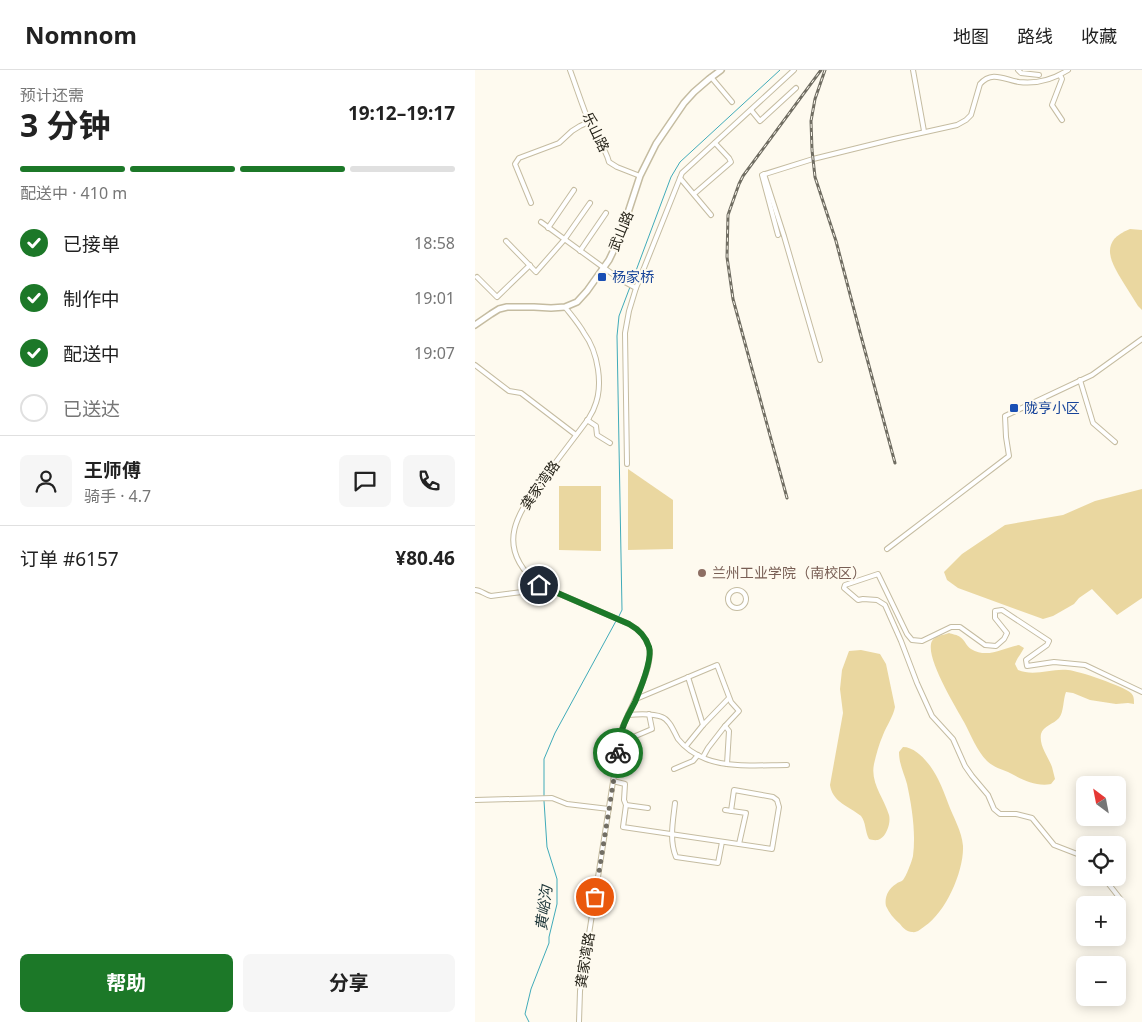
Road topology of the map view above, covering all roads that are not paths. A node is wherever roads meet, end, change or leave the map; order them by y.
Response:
1 (571, 70) edge
2 (721, 70) edge
3 (794, 70) edge
4 (913, 70) edge
5 (1005, 70) edge
6 (1018, 70) edge
7 (1036, 70) edge
8 (1068, 70) edge
9 (1039, 75) junction
10 (1059, 75) junction
11 (711, 77) junction
12 (1007, 77) junction
13 (1042, 81) junction
14 (796, 88) dead end
15 (732, 102) dead end
16 (751, 110) junction
17 (1062, 120) dead end
18 (589, 122) junction
19 (924, 132) junction
20 (715, 143) junction
21 (764, 174) junction
22 (640, 176) junction
23 (680, 178) junction
24 (574, 190) dead end
25 (694, 194) junction
26 (531, 203) dead end
27 (590, 203) dead end
28 (606, 213) dead end
29 (711, 215) dead end
30 (541, 222) dead end
31 (548, 228) junction
32 (778, 235) dead end
33 (564, 240) junction
34 (506, 241) dead end
35 (580, 251) junction
36 (530, 265) junction
37 (603, 268) junction
38 (477, 277) dead end
39 (635, 288) junction
40 (565, 307) junction
41 (475, 325) edge
42 (1142, 340) edge
43 (820, 360) dead end
44 (475, 365) edge
45 (1080, 380) junction
46 (587, 420) junction
47 (576, 435) junction
48 (1115, 442) dead end
49 (610, 443) dead end
50 (627, 464) dead end
51 (887, 550) dead end
52 (548, 589) junction
53 (475, 590) edge
54 (733, 608) joint
55 (688, 677) junction
56 (1142, 692) edge
57 (729, 698) junction
58 (636, 699) junction
59 (649, 714) junction
60 (628, 715) junction
61 (703, 725) junction
62 (725, 726) junction
63 (619, 743) junction
64 (686, 746) junction
65 (701, 756) junction
66 (727, 764) junction
67 (787, 765) dead end
68 (674, 769) dead end
69 (613, 781) junction
70 (475, 800) edge
71 (675, 803) dead end
72 (626, 805) junction
73 (648, 808) dead end
74 (609, 809) junction
75 (725, 810) dead end
76 (731, 811) junction
77 (672, 834) junction
78 (722, 842) junction
79 (739, 844) junction
80 (1076, 854) edge
81 (1110, 886) edge
82 (1118, 896) edge
83 (579, 1022) edge

1 - 18 street, 乐山路
2 - 11 main road, 武山路
3 - 16 street
4 - 19 street
5 - 12 street
6 - 9 street
7 - 9 street
8 - 10 street
9 - 13 street
10 - 13 street
10 - 17 street
11 - 15 street
11 - 22 main road, 武山路
12 - 13 street
12 - 19 street
14 - 16 street
16 - 20 street
18 - 22 street, 乐山路
18 - 26 street
19 - 21 street
20 - 23 street
20 - 25 street
21 - 32 street
21 - 43 street
22 - 37 main road, 武山路
23 - 25 street
23 - 39 street
24 - 31 street
25 - 29 street
27 - 33 street
28 - 35 street
30 - 31 street
31 - 33 street
33 - 35 street
33 - 36 street
34 - 36 street
35 - 37 street
36 - 38 street
37 - 39 street
37 - 40 main road, 武山路
39 - 50 street
40 - 41 main road
40 - 46 street, 龚家湾路
42 - 45 street
44 - 47 street
45 - 48 street
45 - 51 street
46 - 47 street, 龚家湾路
46 - 49 street
47 - 52 street, 龚家湾路
52 - 53 street
52 - 58 street, 龚家湾路
54 - 54 street
55 - 57 street
55 - 58 street
55 - 61 street
56 - 80 street
57 - 61 street
57 - 62 street
58 - 60 street, 龚家湾路
59 - 60 street
59 - 63 street
59 - 64 street
60 - 63 street, 龚家湾路
61 - 64 street
62 - 65 street
62 - 66 street
63 - 69 street, 龚家湾路
64 - 65 street
65 - 66 street
65 - 68 street
66 - 67 street
69 - 72 street
69 - 74 street, 龚家湾路
70 - 74 street
71 - 77 street
72 - 73 street
72 - 77 street
74 - 83 street, 龚家湾路
75 - 76 street
76 - 79 street
76 - 79 street
77 - 78 street
77 - 78 street
78 - 79 street
81 - 82 street

